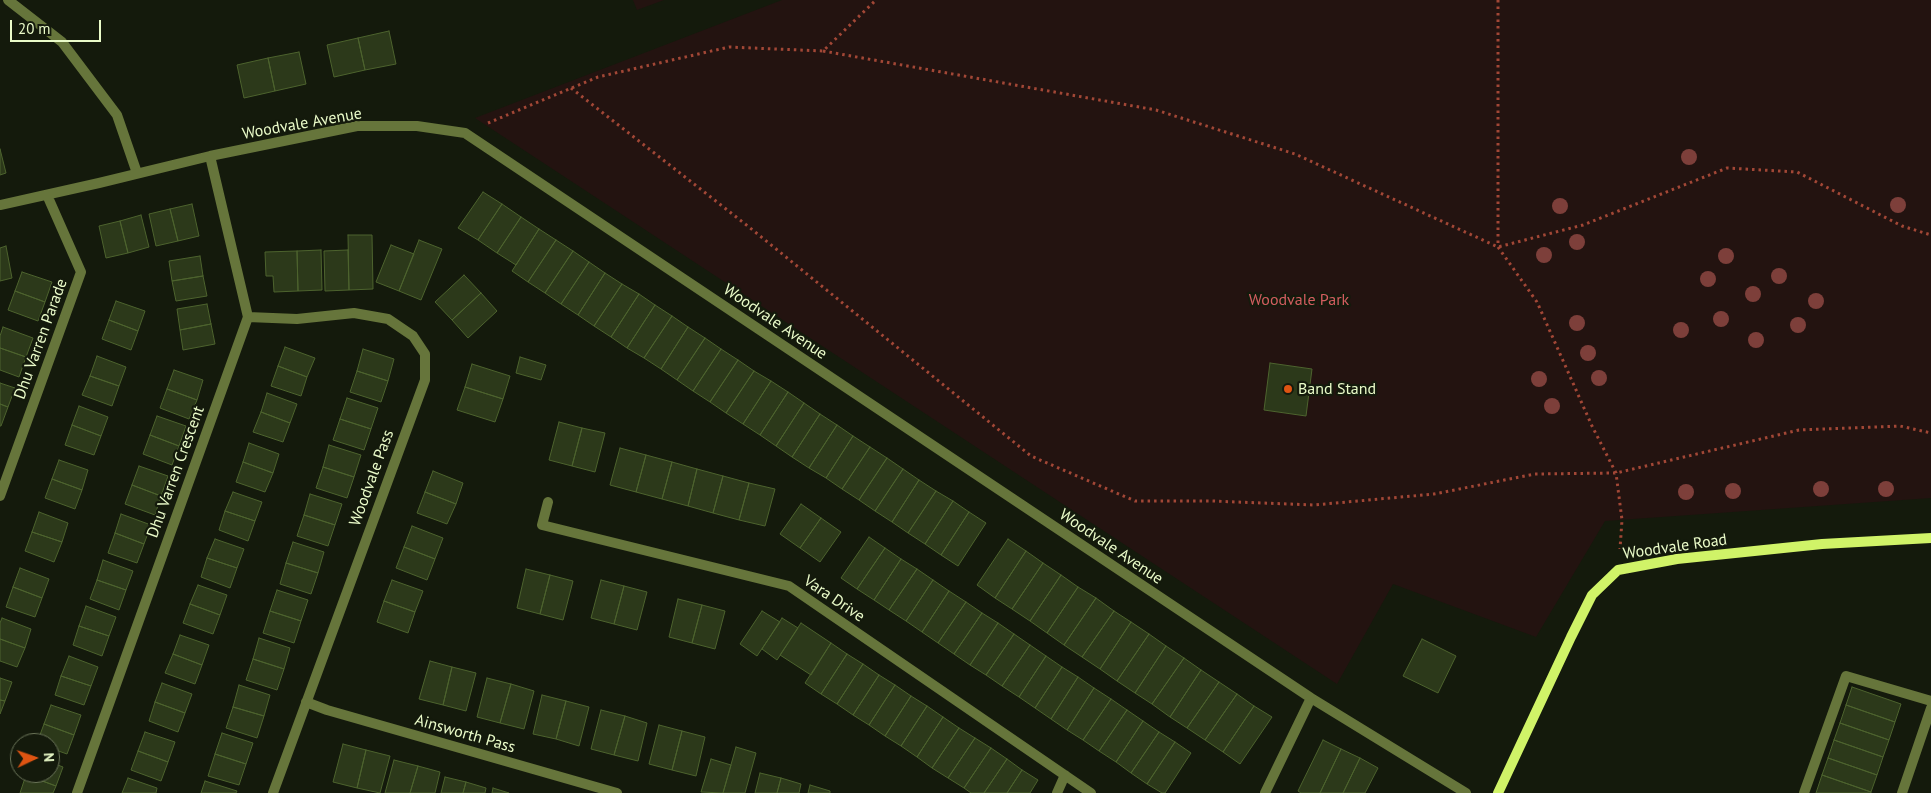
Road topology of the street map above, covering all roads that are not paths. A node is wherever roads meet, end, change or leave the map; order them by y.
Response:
1 (8, 0) edge
2 (210, 156) junction
3 (137, 173) junction
4 (47, 195) junction
5 (0, 205) edge
6 (248, 318) junction
7 (0, 496) edge
8 (548, 502) dead end
9 (1931, 538) edge
10 (1310, 698) junction
11 (1931, 701) edge
12 (306, 702) junction
13 (1931, 708) edge
14 (1065, 775) junction
15 (77, 793) edge
16 (273, 793) edge
17 (617, 793) edge
18 (1057, 793) edge
19 (1091, 793) edge
20 (1264, 793) edge
21 (1466, 793) edge
22 (1498, 793) edge
23 (1804, 793) edge
24 (1902, 793) edge

1 - 3 street
2 - 3 street, Woodvale Avenue
2 - 6 street
2 - 10 street, Woodvale Avenue
3 - 4 street, Woodvale Avenue
4 - 5 street, Woodvale Avenue
4 - 7 street, Dhu Varren Parade
6 - 12 street, Woodvale Pass
6 - 15 street, Dhu Varren Crescent
8 - 14 street, Vara Drive
9 - 22 main road, Woodvale Road
10 - 20 street
10 - 21 street, Woodvale Avenue
11 - 23 street
12 - 16 street, Woodvale Pass
12 - 17 street, Ainsworth Pass
13 - 24 street
14 - 18 street
14 - 19 street, Vara Drive

